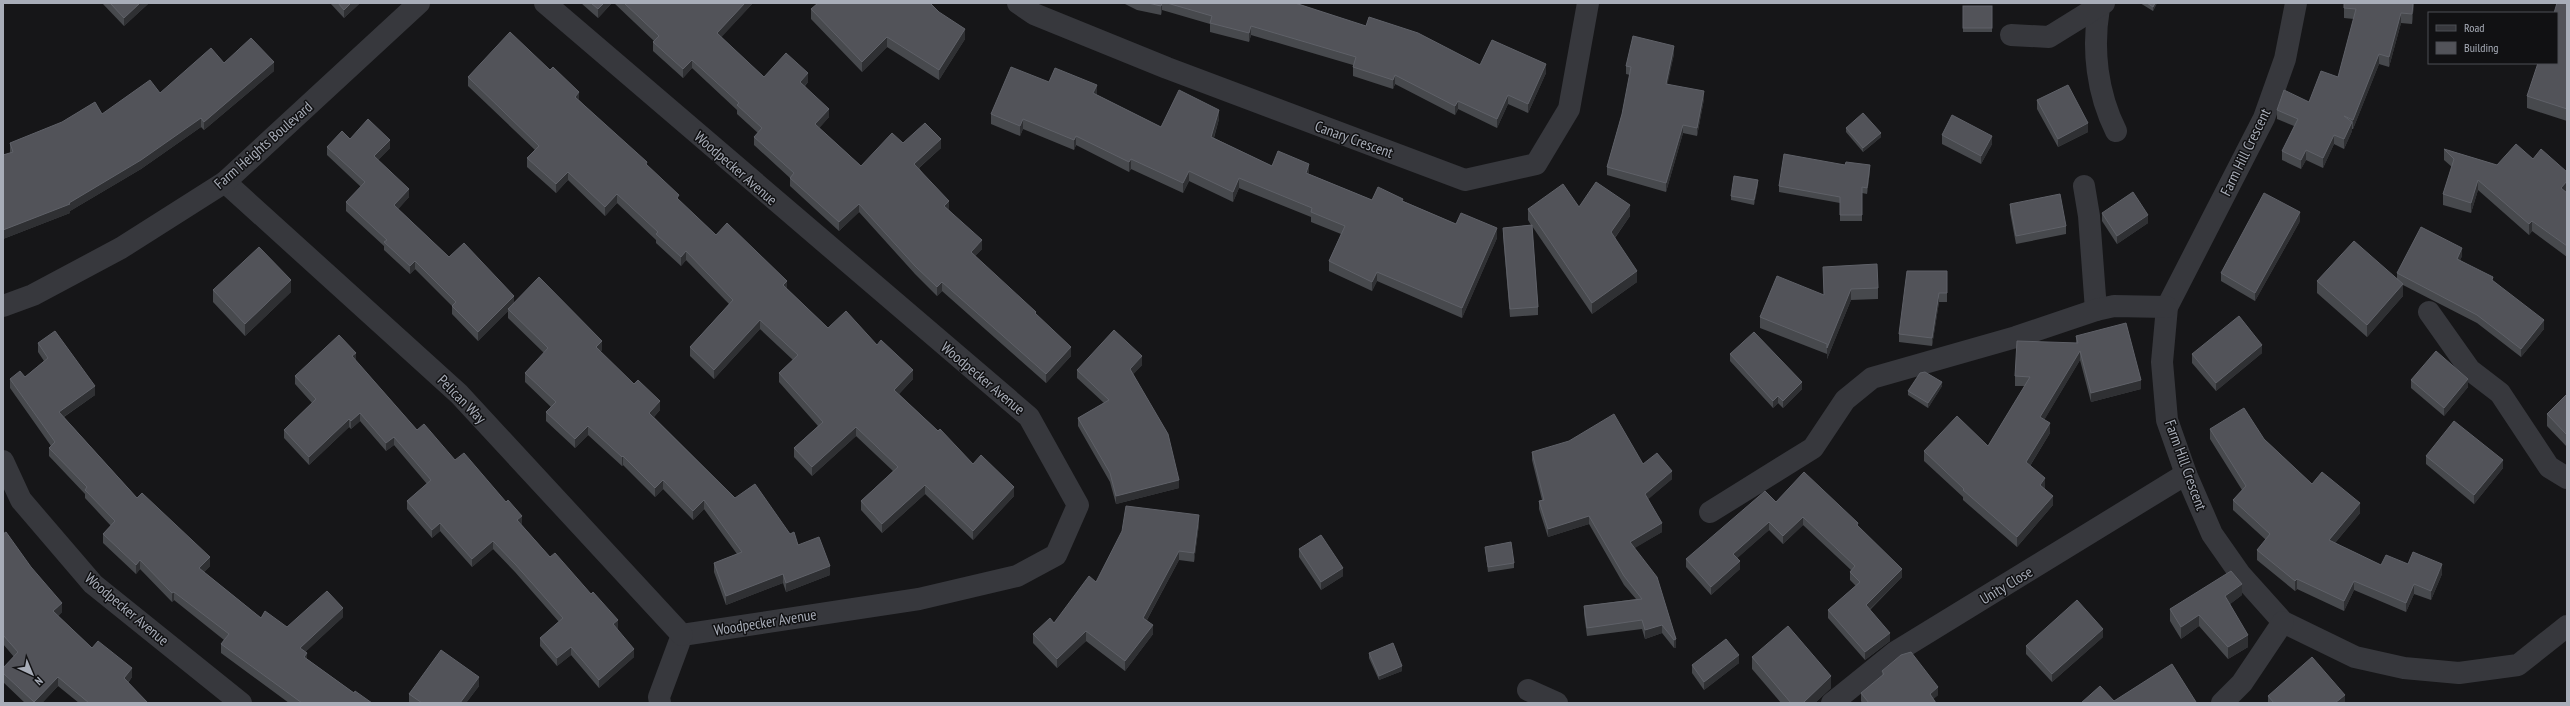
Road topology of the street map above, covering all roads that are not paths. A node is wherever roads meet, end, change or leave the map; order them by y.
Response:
1 (419, 3) edge
2 (545, 3) edge
3 (1018, 3) edge
4 (1588, 3) edge
5 (2296, 3) edge
6 (2101, 5) edge
7 (2011, 35) dead end
8 (2116, 131) dead end
9 (225, 182) junction
10 (2084, 186) dead end
11 (3, 306) edge
12 (2167, 307) junction
13 (2096, 310) junction
14 (2429, 312) dead end
15 (3, 461) edge
16 (2186, 474) junction
17 (2567, 478) edge
18 (1710, 512) dead end
19 (2283, 622) junction
20 (2567, 626) edge
21 (682, 634) junction
22 (1528, 690) dead end
23 (241, 703) edge
24 (660, 703) edge
25 (1557, 703) edge
26 (1832, 703) edge
27 (2222, 703) edge

1 - 9 street, Farm Heights Boulevard
2 - 21 street, Woodpecker Avenue
3 - 4 street, Canary Crescent
5 - 12 street, Farm Hill Crescent
6 - 7 street
6 - 8 street
9 - 11 street, Farm Heights Boulevard
9 - 21 street, Pelican Way
10 - 13 street
12 - 13 street
12 - 16 street, Farm Hill Crescent
13 - 18 street
14 - 17 street
15 - 23 street, Woodpecker Avenue
16 - 19 street, Farm Hill Crescent
16 - 26 street, Unity Close
19 - 20 street, Farm Hill Crescent
19 - 27 street
21 - 24 street
22 - 25 street

